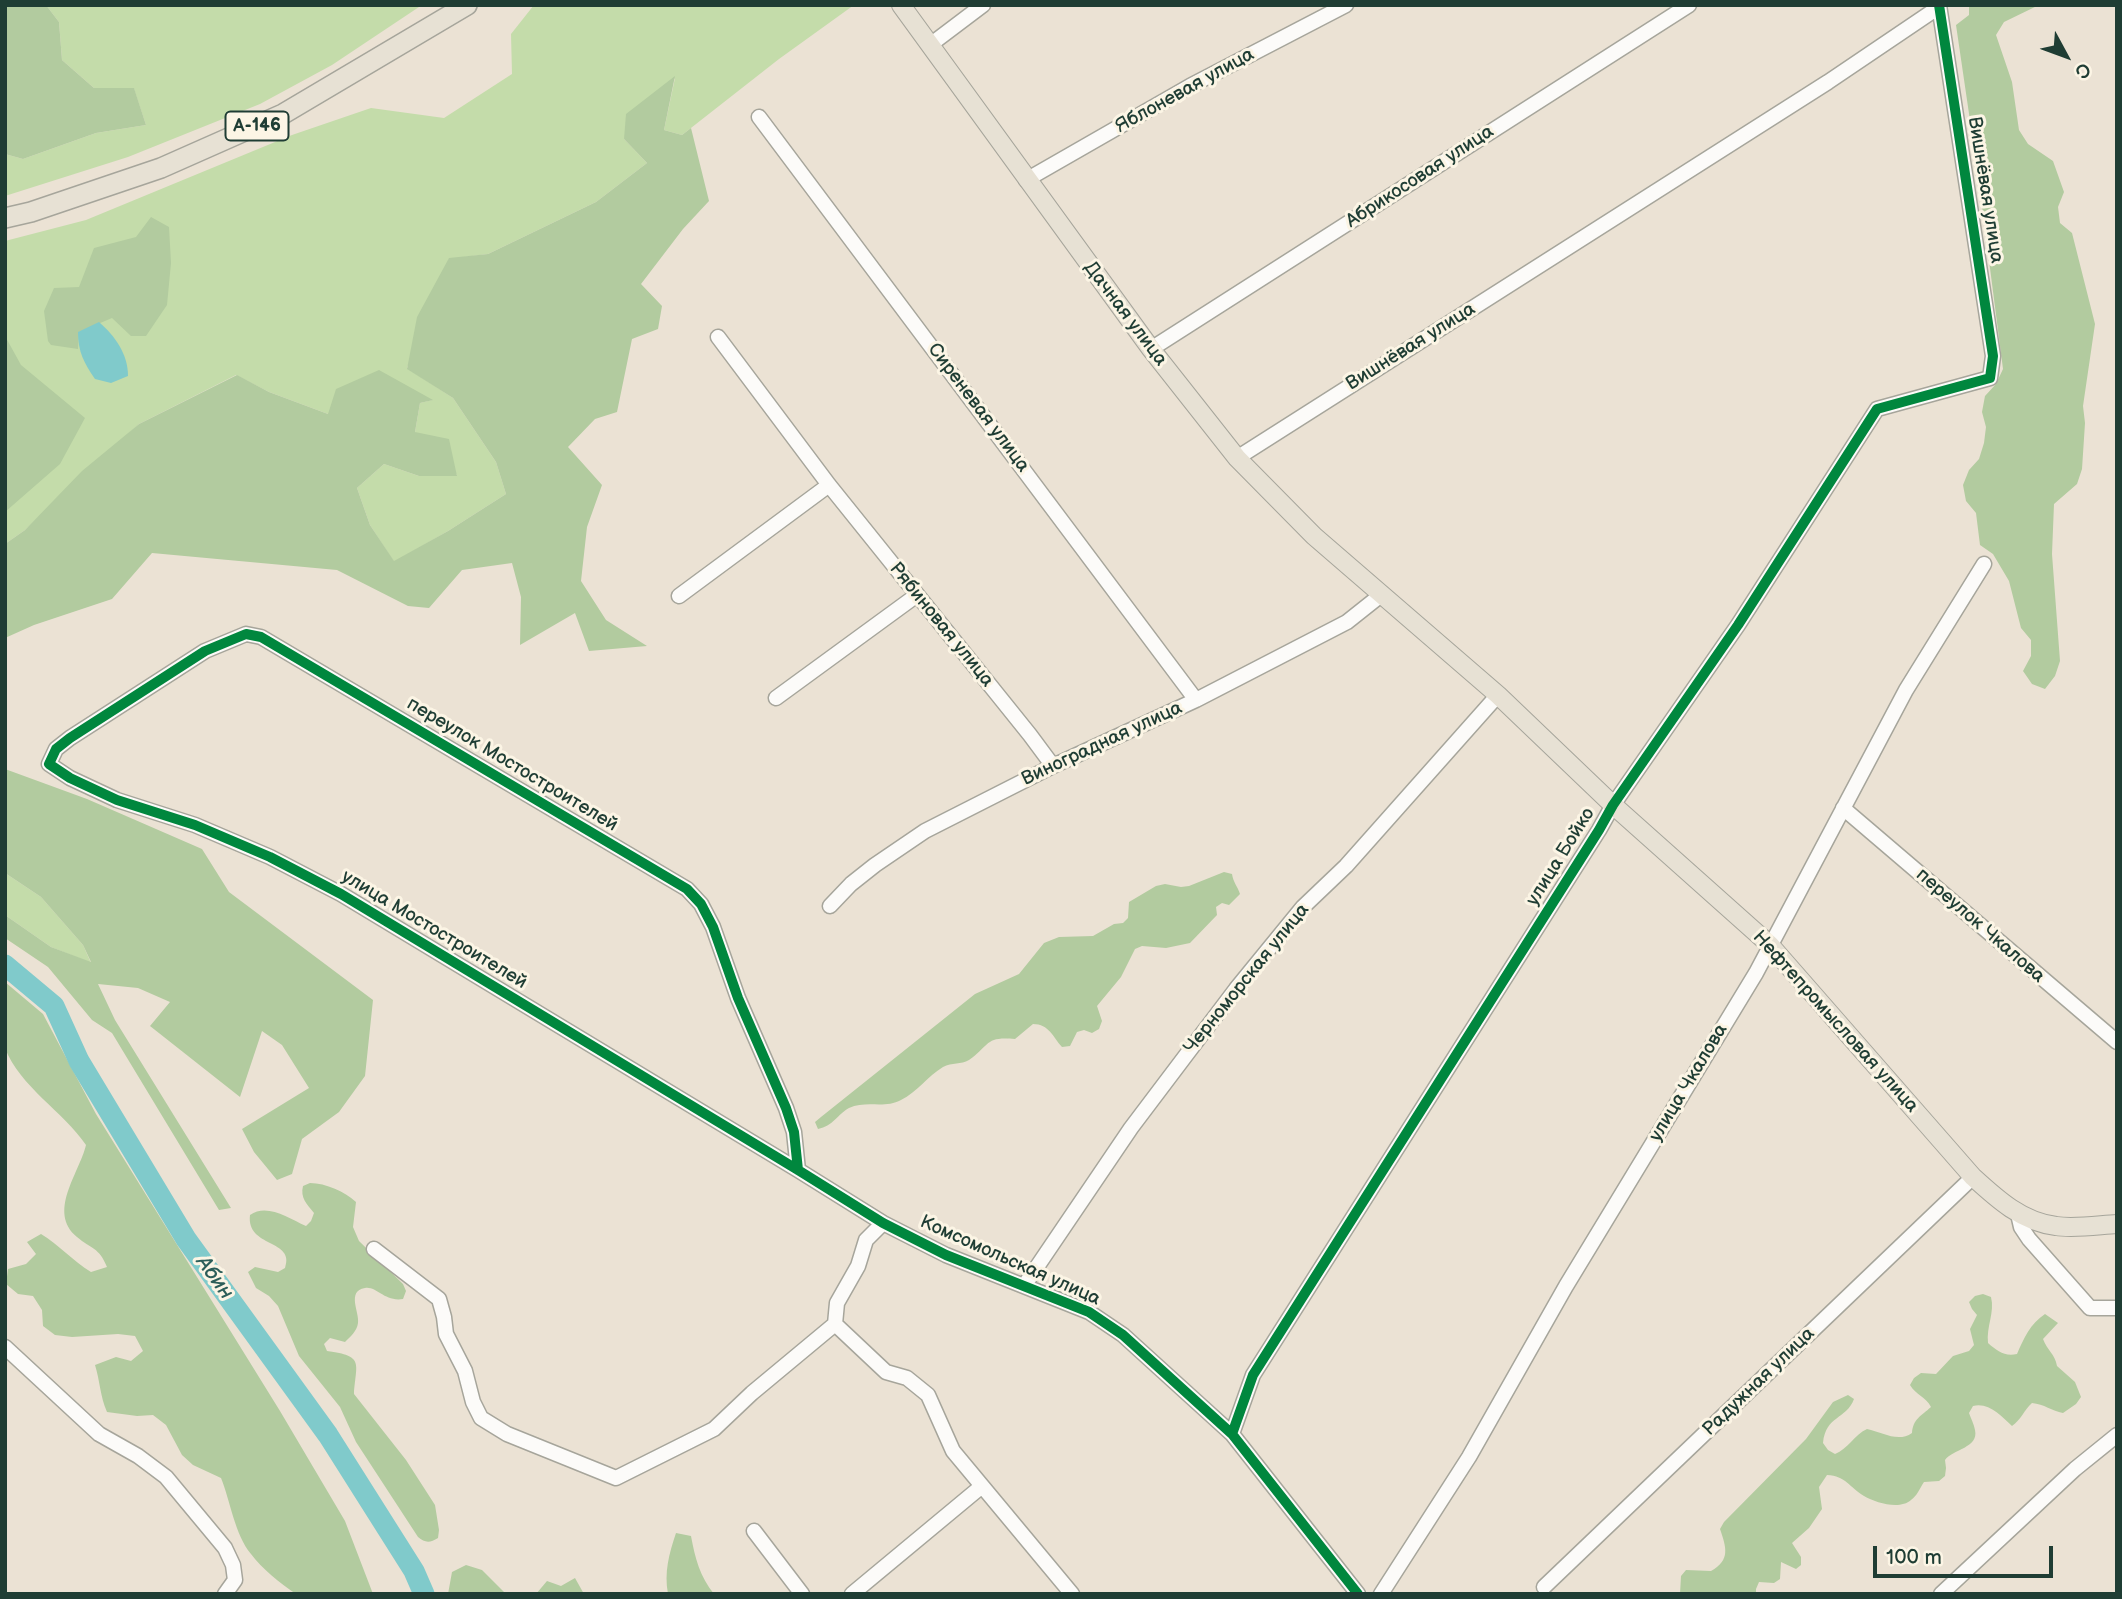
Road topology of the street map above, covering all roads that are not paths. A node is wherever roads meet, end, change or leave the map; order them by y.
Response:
1 (467, 5) edge
2 (901, 5) edge
3 (983, 5) edge
4 (1346, 5) edge
5 (1689, 5) edge
6 (1939, 6) edge
7 (930, 45) junction
8 (759, 117) dead end
9 (1026, 180) junction
10 (5, 218) edge
11 (718, 337) dead end
12 (1151, 349) junction
13 (1990, 378) joint
14 (1237, 457) junction
15 (829, 485) junction
16 (1984, 564) dead end
17 (918, 595) junction
18 (1381, 595) junction
19 (679, 596) dead end
20 (1498, 695) junction
21 (776, 698) dead end
22 (1196, 699) junction
23 (57, 748) joint
24 (1053, 766) junction
25 (1613, 805) junction
26 (1843, 808) junction
27 (830, 906) dead end
28 (1770, 945) junction
29 (2117, 1042) edge
30 (798, 1170) junction
31 (1973, 1177) junction
32 (2018, 1214) junction
33 (883, 1223) junction
34 (2117, 1224) edge
35 (374, 1249) dead end
36 (1024, 1286) junction
37 (2117, 1308) edge
38 (835, 1324) junction
39 (5, 1347) edge
40 (1232, 1434) junction
41 (2117, 1435) edge
42 (982, 1486) junction
43 (754, 1531) dead end
44 (1544, 1587) dead end
45 (225, 1594) edge
46 (802, 1594) edge
47 (852, 1594) edge
48 (1072, 1594) edge
49 (1358, 1594) edge
50 (1381, 1594) edge
51 (1941, 1594) edge

1 - 10 highway, А-146
2 - 7 main road, Дачная улица
3 - 7 street
4 - 9 street, Яблоневая улица
5 - 12 street, Абрикосовая улица
6 - 13 street, Вишнёвая улица
6 - 14 street, Вишнёвая улица
7 - 9 main road, Дачная улица
8 - 22 street, Сиреневая улица
9 - 12 main road, Дачная улица
11 - 15 street, Рябиновая улица
12 - 14 main road, Дачная улица
13 - 25 street, улица Бойко
14 - 18 main road, Дачная улица
15 - 17 street, Рябиновая улица
15 - 19 street
16 - 26 street, улица Чкалова
17 - 21 street
17 - 24 street, Рябиновая улица
18 - 20 main road, Нефтепромысловая улица
18 - 22 street, Виноградная улица
20 - 25 main road, Нефтепромысловая улица
20 - 36 street, Черноморская улица
22 - 24 street, Виноградная улица
23 - 30 street, улица Мостостроителей
23 - 30 street, переулок Мостостроителей
24 - 27 street, Виноградная улица
25 - 28 main road, Нефтепромысловая улица
25 - 40 street, улица Бойко
26 - 28 street, улица Чкалова
26 - 29 street, переулок Чкалова
28 - 31 main road, Нефтепромысловая улица
28 - 50 street, улица Чкалова
30 - 33 street, Комсомольская улица
31 - 32 main road, Нефтепромысловая улица
31 - 44 street, Радужная улица
32 - 34 main road
32 - 37 street, Нефтепромысловая улица
33 - 36 street, Комсомольская улица
33 - 38 street
35 - 38 street
36 - 40 street, Комсомольская улица
38 - 42 street
39 - 45 street
40 - 49 street, Комсомольская улица
41 - 51 street
42 - 47 street
42 - 48 street
43 - 46 street

